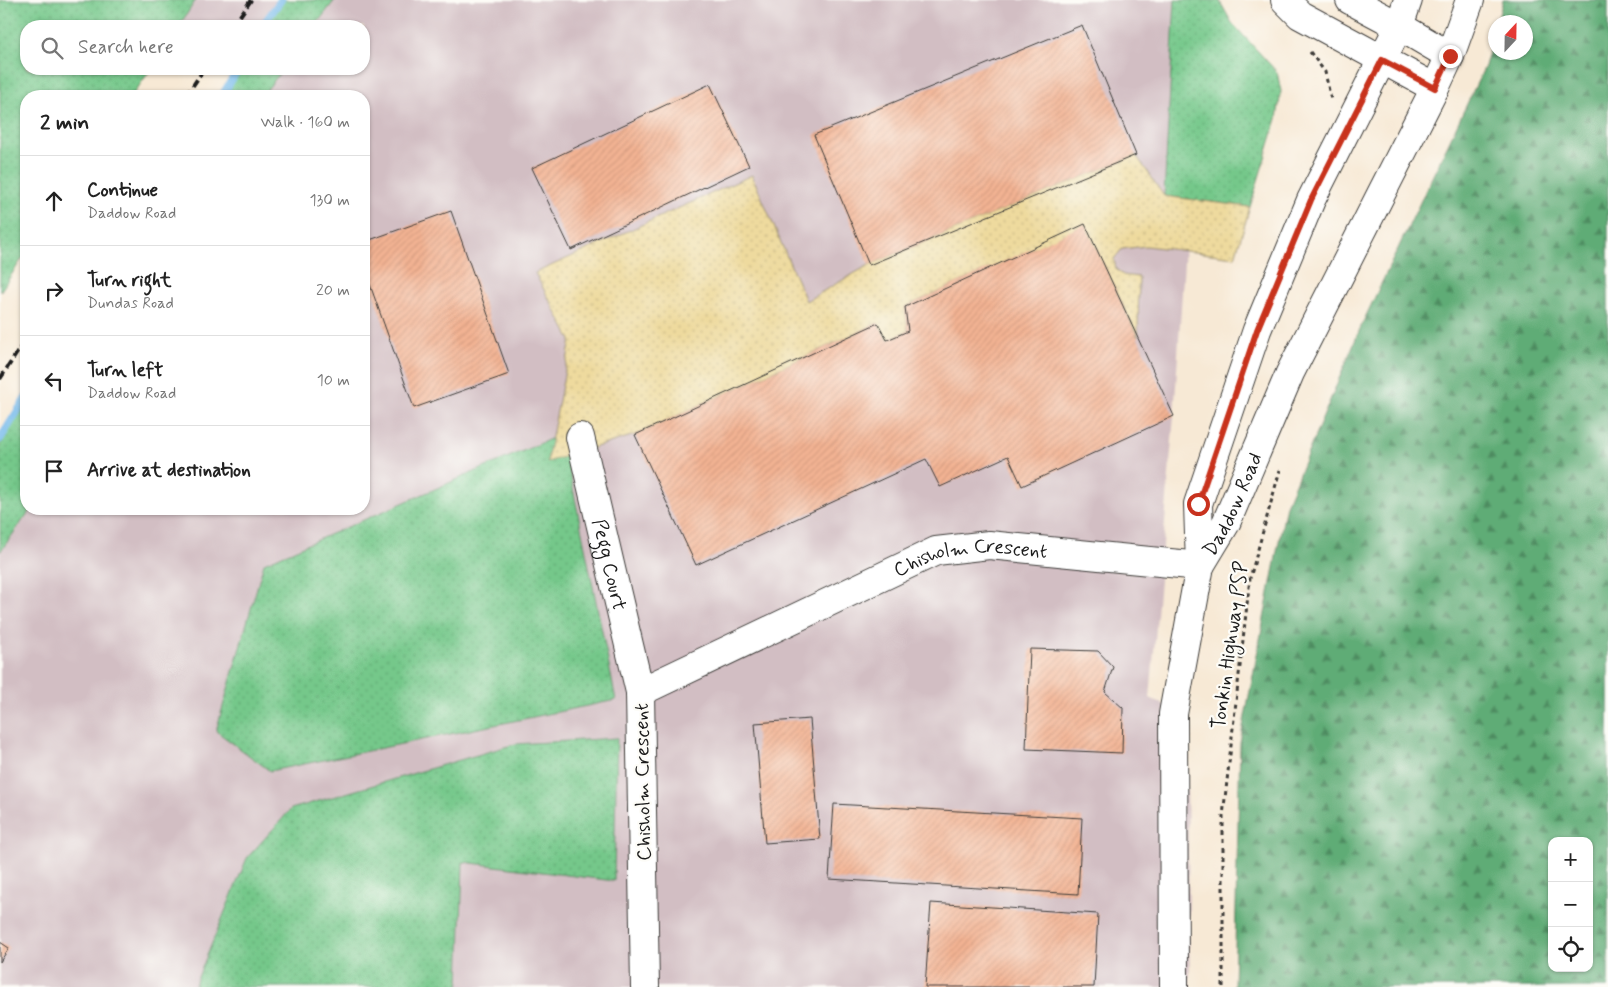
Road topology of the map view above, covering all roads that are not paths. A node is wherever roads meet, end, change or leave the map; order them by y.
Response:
1 (1285, 0) edge
2 (1350, 0) edge
3 (1408, 0) edge
4 (1470, 0) edge
5 (1399, 26) junction
6 (1450, 56) junction
7 (1382, 60) junction
8 (1435, 88) junction
9 (580, 437) dead end
10 (1200, 566) junction
11 (640, 692) junction
12 (645, 987) edge
13 (1174, 987) edge

1 - 7 street
2 - 5 street
3 - 5 street, Daddow Road
4 - 6 street, Daddow Road
5 - 6 street
5 - 7 street, Daddow Road
6 - 8 street, Daddow Road
7 - 8 street
7 - 10 street, Daddow Road
8 - 10 street, Daddow Road
9 - 11 street, Pegg Court
10 - 11 street, Chisholm Crescent
10 - 13 street
11 - 12 street, Chisholm Crescent

